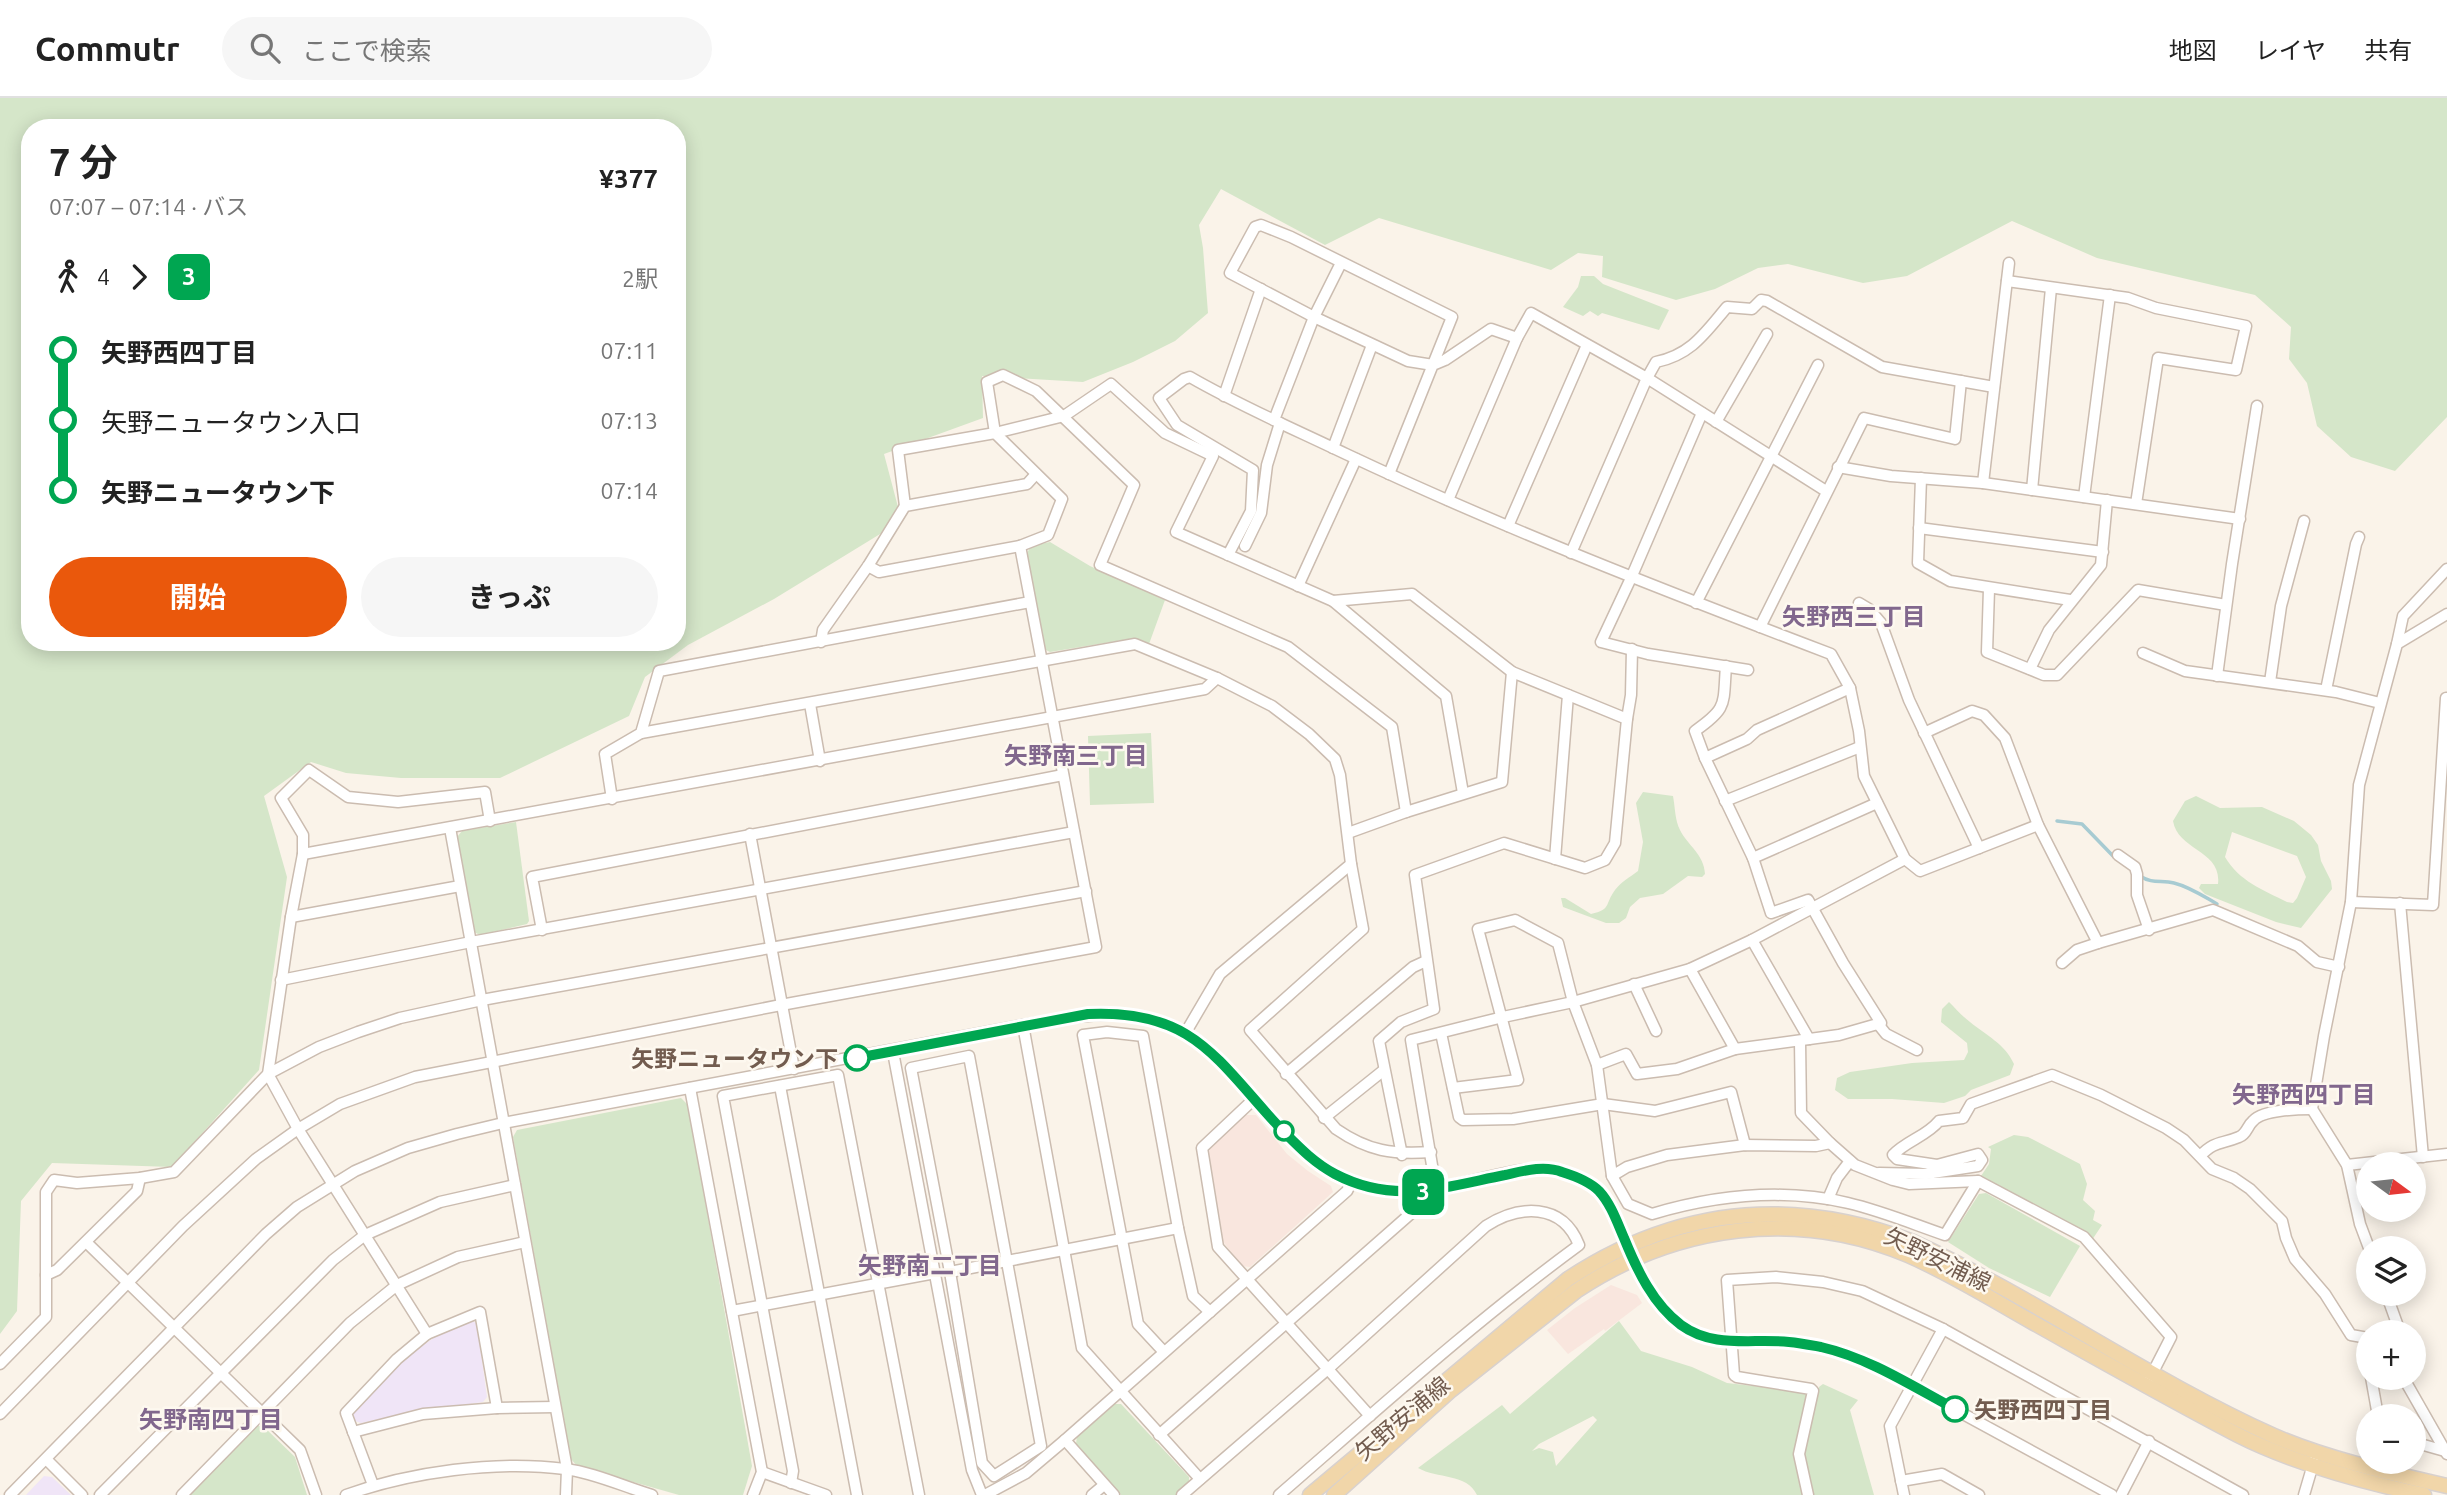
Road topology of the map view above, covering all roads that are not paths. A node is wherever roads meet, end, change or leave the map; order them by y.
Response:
1 (1341, 263) junction
2 (2009, 263) dead end
3 (2007, 281) junction
4 (2051, 288) junction
5 (1261, 289) junction
6 (2110, 295) junction
7 (1314, 317) junction
8 (1767, 334) dead end
9 (1517, 338) junction
10 (1372, 345) junction
11 (1587, 345) junction
12 (1433, 365) junction
13 (1818, 365) dead end
14 (1647, 378) junction
15 (1961, 381) junction
16 (1994, 387) junction
17 (1224, 396) junction
18 (2257, 406) dead end
19 (1702, 413) junction
20 (1064, 416) junction
21 (1277, 421) junction
22 (1716, 422) junction
23 (995, 433) junction
24 (1334, 448) junction
25 (1771, 456) junction
26 (1356, 458) junction
27 (1838, 467) junction
28 (1036, 474) junction
29 (1388, 474) junction
30 (1921, 478) junction
31 (1983, 483) junction
32 (2032, 490) junction
33 (1826, 491) junction
34 (2084, 497) junction
35 (1448, 500) junction
36 (2107, 500) junction
37 (2136, 503) junction
38 (905, 506) junction
39 (2240, 519) junction
40 (2304, 521) dead end
41 (1508, 526) junction
42 (1919, 528) junction
43 (2359, 537) dead end
44 (1245, 546) dead end
45 (1020, 547) junction
46 (2103, 552) junction
47 (1571, 553) junction
48 (1228, 555) junction
49 (868, 566) junction
50 (2447, 569) edge
51 (1632, 578) junction
52 (1298, 586) junction
53 (1989, 589) junction
54 (2070, 600) junction
55 (1333, 601) junction
56 (1030, 603) junction
57 (1696, 603) junction
58 (1859, 603) dead end
59 (2226, 605) junction
60 (2447, 614) edge
61 (1760, 626) junction
62 (821, 642) junction
63 (2397, 644) junction
64 (1632, 649) junction
65 (2143, 653) dead end
66 (1042, 659) junction
67 (1726, 666) junction
68 (2030, 669) junction
69 (1748, 670) dead end
70 (1512, 672) junction
71 (2217, 676) junction
72 (1217, 678) junction
73 (2270, 682) junction
74 (1850, 688) junction
75 (2326, 690) junction
76 (1568, 695) junction
77 (2446, 698) edge
78 (2380, 703) junction
79 (810, 704) junction
80 (1053, 718) junction
81 (1627, 719) junction
82 (641, 733) junction
83 (1924, 733) junction
84 (1860, 747) junction
85 (1705, 758) junction
86 (820, 761) junction
87 (1063, 775) junction
88 (1463, 793) junction
89 (612, 799) junction
90 (1725, 801) junction
91 (1877, 803) junction
92 (1406, 812) junction
93 (490, 821) junction
94 (2038, 825) junction
95 (450, 828) junction
96 (1074, 832) junction
97 (1348, 833) junction
98 (750, 834) junction
99 (1979, 848) junction
100 (303, 854) junction
101 (2118, 855) dead end
102 (1753, 858) junction
103 (1555, 859) junction
104 (1905, 859) junction
105 (1351, 864) junction
106 (460, 886) junction
107 (761, 889) junction
108 (1086, 891) junction
109 (2351, 902) junction
110 (2400, 903) junction
111 (1813, 907) junction
112 (291, 917) junction
113 (542, 930) junction
114 (2149, 930) junction
115 (1752, 940) junction
116 (471, 942) junction
117 (2098, 943) junction
118 (772, 947) junction
119 (1426, 961) junction
120 (2062, 963) dead end
121 (2339, 967) junction
122 (1690, 969) junction
123 (281, 980) junction
124 (1634, 984) junction
125 (482, 1000) junction
126 (1573, 1002) junction
127 (782, 1005) junction
128 (1503, 1017) junction
129 (1878, 1024) junction
130 (1023, 1025) junction
131 (1656, 1031) dead end
132 (1186, 1032) junction
133 (1441, 1033) junction
134 (1804, 1040) junction
135 (1735, 1049) junction
136 (1917, 1050) dead end
137 (893, 1052) junction
138 (493, 1061) junction
139 (1597, 1065) junction
140 (793, 1069) junction
141 (1384, 1070) junction
142 (268, 1074) junction
143 (1286, 1074) junction
144 (780, 1086) junction
145 (690, 1088) junction
146 (1453, 1088) junction
147 (1254, 1099) junction
148 (1603, 1104) junction
149 (2312, 1110) junction
150 (1324, 1118) junction
151 (503, 1123) junction
152 (298, 1129) junction
153 (1829, 1143) junction
154 (1745, 1145) junction
155 (1431, 1152) junction
156 (2423, 1152) edge
157 (2447, 1154) edge
158 (1402, 1155) junction
159 (2200, 1156) junction
160 (2426, 1157) edge
161 (1850, 1161) junction
162 (2356, 1164) edge
163 (2347, 1165) junction
164 (1879, 1173) junction
165 (1612, 1176) junction
166 (140, 1178) junction
167 (1352, 1181) junction
168 (1978, 1181) junction
169 (333, 1184) junction
170 (514, 1185) junction
171 (1431, 1190) junction
172 (1828, 1199) junction
173 (1178, 1228) junction
174 (365, 1236) junction
175 (2364, 1236) edge
176 (1122, 1239) junction
177 (525, 1241) junction
178 (86, 1242) junction
179 (1065, 1250) junction
180 (1630, 1252) junction
181 (1007, 1261) junction
182 (950, 1272) junction
183 (935, 1273) junction
184 (46, 1275) junction
185 (1248, 1279) junction
186 (878, 1283) junction
187 (128, 1285) junction
188 (397, 1285) junction
189 (820, 1294) junction
190 (762, 1306) junction
191 (732, 1311) junction
192 (1210, 1312) junction
193 (1287, 1322) junction
194 (173, 1328) junction
195 (1943, 1329) junction
196 (427, 1334) junction
197 (2356, 1336) edge
198 (1732, 1342) junction
199 (1164, 1352) junction
200 (0, 1363) edge
201 (1329, 1368) junction
202 (2152, 1372) junction
203 (219, 1373) junction
204 (1912, 1386) junction
205 (2146, 1386) junction
206 (2410, 1390) edge
207 (1120, 1391) junction
208 (555, 1407) junction
209 (496, 1408) junction
210 (1, 1411) edge
211 (261, 1414) junction
212 (1370, 1416) junction
213 (353, 1432) junction
214 (1159, 1435) junction
215 (1065, 1440) junction
216 (2149, 1441) junction
217 (2426, 1446) edge
218 (2446, 1452) edge
219 (2315, 1459) junction
220 (46, 1460) junction
221 (567, 1469) junction
222 (762, 1472) junction
223 (1200, 1479) junction
224 (1901, 1481) junction
225 (790, 1483) junction
226 (373, 1485) junction
227 (1104, 1485) junction
228 (2447, 1486) edge
229 (2416, 1488) edge
230 (10, 1495) edge
231 (82, 1495) edge
232 (100, 1495) edge
233 (182, 1495) edge
234 (316, 1495) edge
235 (346, 1495) edge
236 (566, 1495) edge
237 (652, 1495) edge
238 (753, 1495) edge
239 (826, 1495) edge
240 (857, 1495) edge
241 (919, 1495) edge
242 (983, 1495) edge
243 (1092, 1495) edge
244 (1114, 1495) edge
245 (1182, 1495) edge
246 (1279, 1495) edge
247 (1310, 1495) edge
248 (1334, 1495) edge
249 (1808, 1495) edge
250 (1904, 1495) edge
251 (1979, 1495) edge
252 (2112, 1495) edge
253 (2121, 1495) edge
254 (2243, 1495) edge
255 (2304, 1495) edge

1 - 5 street
1 - 7 street
1 - 12 street
2 - 3 street
3 - 4 street
3 - 16 street
4 - 6 street
4 - 32 street
5 - 7 street
5 - 17 street
6 - 34 street
6 - 37 street
7 - 10 street
7 - 21 street
8 - 22 street
9 - 11 street
9 - 12 street
9 - 35 street
10 - 12 street
10 - 24 street
11 - 14 street
11 - 41 street
12 - 29 street
13 - 25 street
14 - 15 street
14 - 19 street
14 - 47 street
15 - 16 street
15 - 27 street
16 - 31 street
17 - 21 street
17 - 48 street
18 - 39 street
19 - 22 street
19 - 51 street
20 - 23 street
20 - 23 street
20 - 48 street
20 - 92 street
21 - 24 street
21 - 44 street
22 - 25 street
23 - 28 street
23 - 38 street
24 - 26 street
25 - 33 street
25 - 57 street
26 - 29 street
26 - 52 street
27 - 30 street
27 - 33 street
28 - 38 street
28 - 45 street
29 - 35 street
30 - 31 street
30 - 42 street
31 - 32 street
32 - 34 street
33 - 61 street
34 - 36 street
35 - 41 street
36 - 37 street
36 - 46 street
37 - 39 street
38 - 49 street
39 - 59 street
40 - 73 street
41 - 47 street
42 - 46 street
42 - 53 street
43 - 75 street
45 - 49 street
45 - 56 street
46 - 54 street
47 - 51 street
48 - 52 street
49 - 62 street
50 - 63 street
51 - 57 street
51 - 64 street
52 - 55 street
53 - 54 street
53 - 68 street
54 - 68 street
55 - 70 street
55 - 88 street
56 - 62 street
56 - 66 street
57 - 61 street
58 - 83 street
59 - 68 street
59 - 71 street
60 - 63 street
61 - 74 street
62 - 82 street
63 - 78 street
64 - 67 street
64 - 81 street
65 - 71 street
66 - 72 street
66 - 79 street
66 - 80 street
67 - 69 street
67 - 85 street
70 - 76 street
70 - 88 street
71 - 73 street
72 - 80 street
72 - 97 street
73 - 75 street
74 - 84 street
74 - 85 street
75 - 78 street
76 - 81 street
76 - 103 street
77 - 110 street
78 - 109 street
79 - 82 street
79 - 86 street
80 - 86 street
80 - 87 street
81 - 103 street
82 - 89 street
83 - 94 street
83 - 99 street
84 - 90 street
84 - 91 street
85 - 90 street
86 - 89 street
87 - 96 street
87 - 98 street
88 - 92 street
89 - 93 street
90 - 102 street
91 - 102 street
91 - 104 street
92 - 97 street
93 - 95 street
93 - 100 street
94 - 99 street
94 - 117 street
95 - 100 street
95 - 106 street
96 - 107 street
96 - 108 street
97 - 105 street
98 - 107 street
98 - 113 street
99 - 104 street
100 - 112 street
101 - 114 street
102 - 111 street
103 - 119 street
104 - 111 street
105 - 132 street
105 - 143 street
106 - 112 street
106 - 116 street
107 - 113 street
107 - 118 street
108 - 118 street
108 - 127 street
109 - 110 street
109 - 121 street
110 - 156 street
111 - 115 street
111 - 129 street
112 - 123 street
113 - 116 street
114 - 117 street
114 - 121 street
115 - 122 street
115 - 134 street
116 - 123 street
116 - 125 street
117 - 120 street
118 - 125 street
118 - 127 street
119 - 141 street
119 - 143 street
121 - 149 street
122 - 124 street
122 - 135 street
123 - 142 street
124 - 126 street
124 - 131 street
125 - 138 street
125 - 142 street
126 - 128 street
126 - 128 street
126 - 139 street
127 - 138 street
127 - 140 street
128 - 133 street
128 - 146 street
129 - 134 street
129 - 136 street
130 - 132 street
130 - 137 street
130 - 179 street
132 - 147 street
133 - 146 street
133 - 155 street
134 - 135 street
134 - 153 street
135 - 139 street
137 - 140 street
137 - 183 street
138 - 151 street
138 - 152 street
139 - 148 street
140 - 145 street
141 - 150 street
141 - 158 street
142 - 152 street
142 - 166 street
143 - 150 street
144 - 186 street
144 - 189 street
144 - 190 street
145 - 151 street
145 - 191 street
146 - 148 street
147 - 167 street
147 - 185 street
148 - 154 street
148 - 165 street
149 - 159 street
149 - 163 street
150 - 158 street
151 - 169 street
151 - 170 street
152 - 169 street
152 - 187 street
153 - 154 street
153 - 161 street
154 - 165 street
155 - 158 street
155 - 171 street
157 - 160 street
159 - 164 street
159 - 197 street
161 - 164 street
161 - 172 street
162 - 163 street
163 - 175 street
164 - 168 street
165 - 172 street
166 - 178 street
166 - 184 street
167 - 171 street
167 - 185 street
168 - 172 street
168 - 202 street
169 - 174 street
169 - 194 street
170 - 174 street
170 - 177 street
171 - 180 street
171 - 193 street
173 - 176 street
173 - 176 street
173 - 192 street
174 - 188 street
174 - 203 street
176 - 179 street
176 - 199 street
177 - 188 street
177 - 208 street
178 - 184 street
178 - 187 street
179 - 181 street
179 - 207 street
180 - 198 street
180 - 202 main road, 矢野安浦線
180 - 205 main road, 矢野安浦線
180 - 247 main road, 矢野安浦線
180 - 248 main road, 矢野安浦線
181 - 182 street
181 - 182 street
181 - 182 street
183 - 186 street
183 - 242 street
184 - 200 street
185 - 192 street
185 - 193 street
186 - 189 street
186 - 241 street
187 - 194 street
187 - 210 street
188 - 196 street
188 - 211 street
189 - 190 street
189 - 240 street
190 - 191 street
190 - 225 street
191 - 222 street
192 - 199 street
193 - 201 street
193 - 214 street
194 - 203 street
194 - 220 street
195 - 198 street
195 - 204 street
195 - 216 street
196 - 209 street
196 - 213 street
198 - 204 street
198 - 249 street
199 - 207 street
201 - 212 street
201 - 212 street
201 - 223 street
202 - 205 street
202 - 219 main road, 矢野安浦線
203 - 211 street
203 - 232 street
204 - 224 street
204 - 252 street
205 - 219 main road, 矢野安浦線
206 - 218 street
207 - 214 street
207 - 215 street
208 - 209 street
208 - 221 street
209 - 213 street
211 - 233 street
211 - 234 street
212 - 246 street
213 - 226 street
214 - 223 street
215 - 227 street
215 - 242 street
216 - 253 street
216 - 254 street
217 - 218 street
219 - 229 main road, 矢野安浦線
219 - 255 street
220 - 230 street
220 - 231 street
221 - 226 street
221 - 236 street
221 - 237 street
222 - 225 street
222 - 238 street
223 - 245 street
224 - 250 street
224 - 251 street
225 - 239 street
226 - 235 street
227 - 243 street
227 - 244 street
228 - 229 main road, 矢野安浦線

